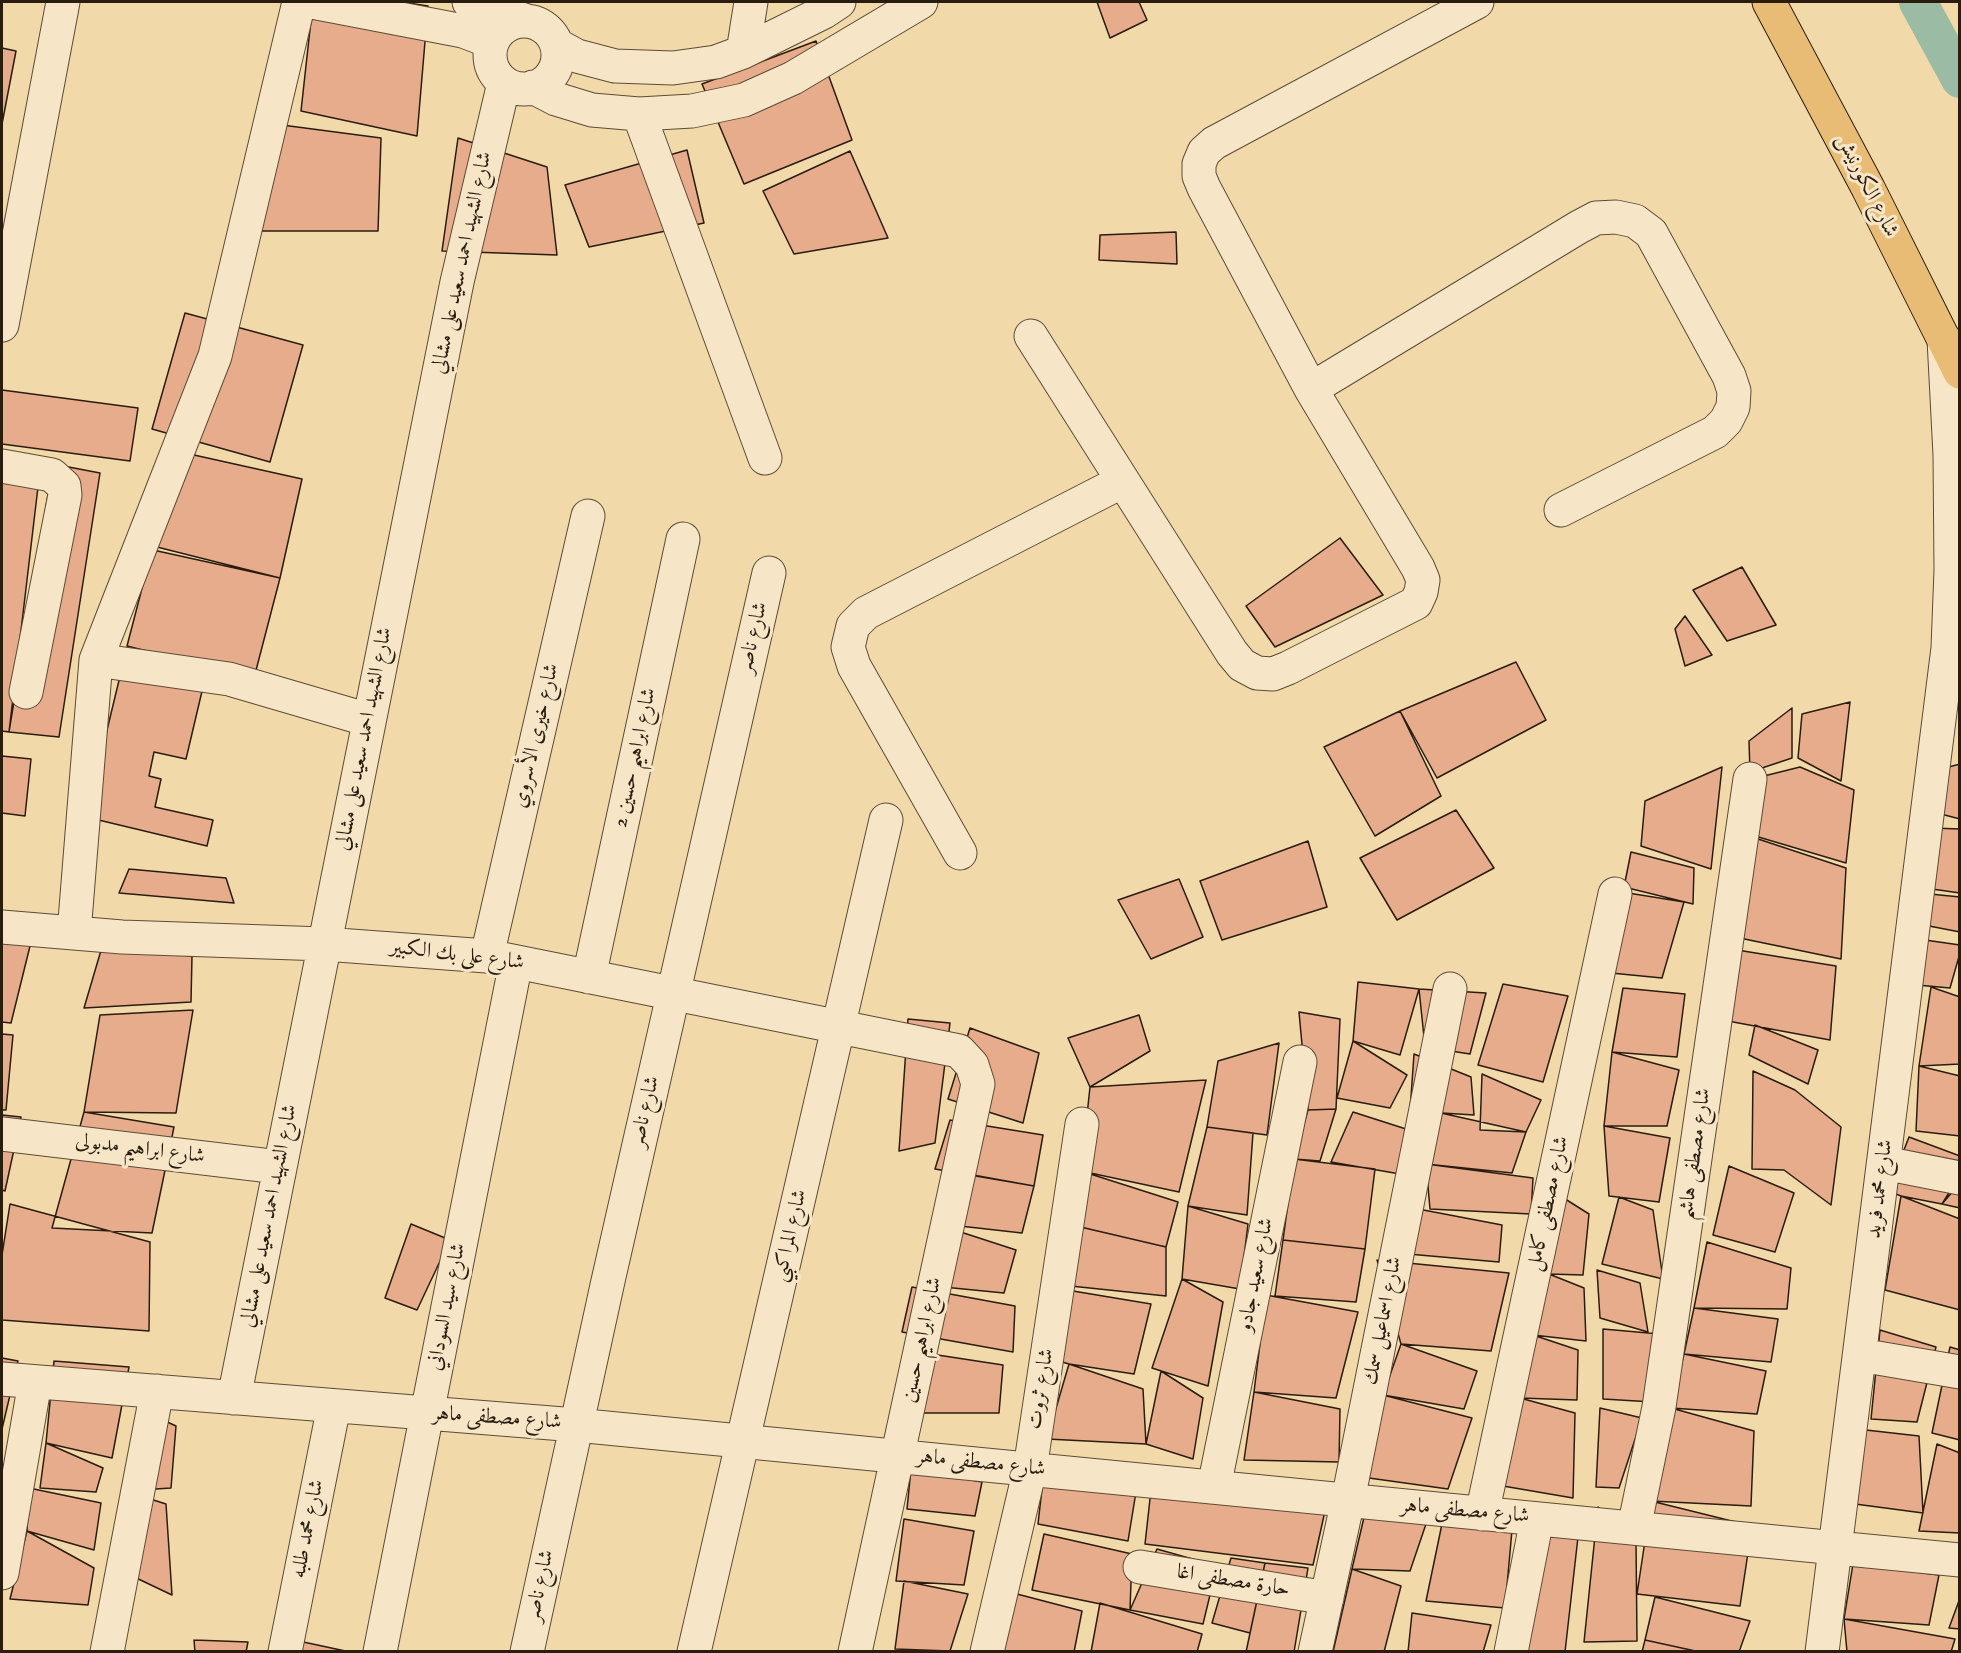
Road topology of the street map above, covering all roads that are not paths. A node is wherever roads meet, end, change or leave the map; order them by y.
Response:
1 (63, 2) edge
2 (299, 2) edge
3 (312, 2) edge
4 (469, 2) edge
5 (751, 2) edge
6 (839, 2) edge
7 (921, 2) edge
8 (1477, 2) edge
9 (1769, 2) edge
10 (545, 24) edge
11 (492, 42) junction
12 (743, 52) junction
13 (519, 85) junction
14 (639, 114) junction
15 (2, 325) edge
16 (1031, 336) dead end
17 (1944, 339) junction
18 (1959, 372) edge
19 (1311, 388) junction
20 (765, 458) dead end
21 (2, 466) edge
22 (1123, 481) junction
23 (1561, 510) dead end
24 (588, 516) dead end
25 (683, 539) dead end
26 (769, 573) dead end
27 (96, 660) junction
28 (1959, 666) edge
29 (26, 692) dead end
30 (369, 720) junction
31 (1940, 726) junction
32 (1750, 778) dead end
33 (886, 820) dead end
34 (960, 853) dead end
35 (1616, 894) dead end
36 (2, 927) edge
37 (74, 933) junction
38 (324, 944) junction
39 (502, 959) junction
40 (589, 977) junction
41 (1450, 989) dead end
42 (673, 994) junction
43 (839, 1026) junction
44 (942, 1047) joint
45 (1300, 1062) dead end
46 (1082, 1124) dead end
47 (2, 1134) edge
48 (1884, 1163) junction
49 (279, 1167) junction
50 (1959, 1178) edge
51 (1860, 1355) junction
52 (1959, 1371) edge
53 (2, 1379) edge
54 (36, 1382) junction
55 (157, 1391) junction
56 (234, 1398) junction
57 (334, 1406) junction
58 (427, 1413) junction
59 (576, 1425) junction
60 (744, 1442) junction
61 (898, 1456) junction
62 (1030, 1469) junction
63 (1214, 1487) junction
64 (1348, 1500) junction
65 (1482, 1514) junction
66 (1538, 1519) junction
67 (1634, 1528) junction
68 (1834, 1548) junction
69 (1959, 1560) edge
70 (1140, 1567) dead end
71 (2, 1573) edge
72 (1327, 1598) junction
73 (107, 1652) edge
74 (285, 1652) edge
75 (380, 1652) edge
76 (527, 1652) edge
77 (694, 1652) edge
78 (855, 1652) edge
79 (987, 1652) edge
80 (1316, 1652) edge
81 (1511, 1652) edge
82 (1822, 1652) edge

1 - 15 street
2 - 27 street
3 - 11 street
4 - 10 street
5 - 12 street
6 - 12 street
7 - 14 street
8 - 19 street
9 - 17 main road, شارع الكورنيش
10 - 11 street
10 - 12 street
10 - 13 street
11 - 13 street
13 - 14 street
13 - 30 street, شارع الشهيد احمد سعيد على مشالي
14 - 20 street
16 - 22 street
17 - 18 main road, شارع الكورنيش
17 - 31 street, شارع محمد فريد
19 - 22 street
19 - 23 street
21 - 29 street
22 - 34 street
24 - 39 street, شارع خيرى الأسروي
25 - 40 street, شارع ابراهيم حسين 2
26 - 42 street, شارع ناصر
27 - 30 street
27 - 37 street
28 - 31 street, شارع محمد فريد
30 - 38 street, شارع الشهيد احمد سعيد على مشالي
31 - 48 street, شارع محمد فريد
32 - 67 street, شارع مصطفى هاشم
33 - 43 street, شارع المراكبي
35 - 65 street, شارع مصطفى كامل
36 - 37 street, شارع على بك الكبير
37 - 38 street, شارع على بك الكبير
38 - 39 street, شارع على بك الكبير
38 - 49 street, شارع الشهيد احمد سعيد على مشالي
39 - 40 street, شارع على بك الكبير
39 - 58 street, شارع سيد السوداني
40 - 42 street, شارع على بك الكبير
41 - 64 street, شارع اسماعيل سمك
42 - 43 street, شارع على بك الكبير
42 - 59 street, شارع ناصر
43 - 44 street, شارع على بك الكبير
43 - 60 street, شارع المراكبي
44 - 61 street, شارع ابراهيم حسين
45 - 63 street, شارع سعيد جادو
46 - 62 street, شارع ثروت
47 - 49 street, شارع ابراهيم مدبولى
48 - 50 street
48 - 51 street, شارع محمد فريد
49 - 56 street, شارع الشهيد احمد سعيد على مشالي
51 - 52 street
51 - 68 street, شارع محمد فريد
53 - 54 street, شارع مصطفى ماهر
54 - 55 street, شارع مصطفى ماهر
54 - 71 street
55 - 56 street, شارع مصطفى ماهر
55 - 73 street
56 - 57 street, شارع مصطفى ماهر
57 - 58 street, شارع مصطفى ماهر
57 - 74 street, شارع محمد طلبه
58 - 59 street, شارع مصطفى ماهر
58 - 75 street, شارع سيد السوداني
59 - 60 street, شارع مصطفى ماهر
59 - 76 street, شارع ناصر
60 - 61 street, شارع مصطفى ماهر
60 - 77 street, شارع المراكبي
61 - 62 street, شارع مصطفى ماهر
61 - 78 street, شارع ابراهيم حسين
62 - 63 street, شارع مصطفى ماهر
62 - 79 street, شارع ثروت
63 - 64 street, شارع مصطفى ماهر
64 - 65 street, شارع مصطفى ماهر
64 - 72 street, شارع اسماعيل سمك
65 - 66 street, شارع مصطفى ماهر
66 - 67 street, شارع مصطفى ماهر
66 - 81 street
67 - 68 street, شارع مصطفى ماهر
68 - 69 street, شارع مصطفى ماهر
68 - 82 street, شارع محمد فريد
70 - 72 street, حارة مصطفى اغا
72 - 80 street, شارع اسماعيل سمك

